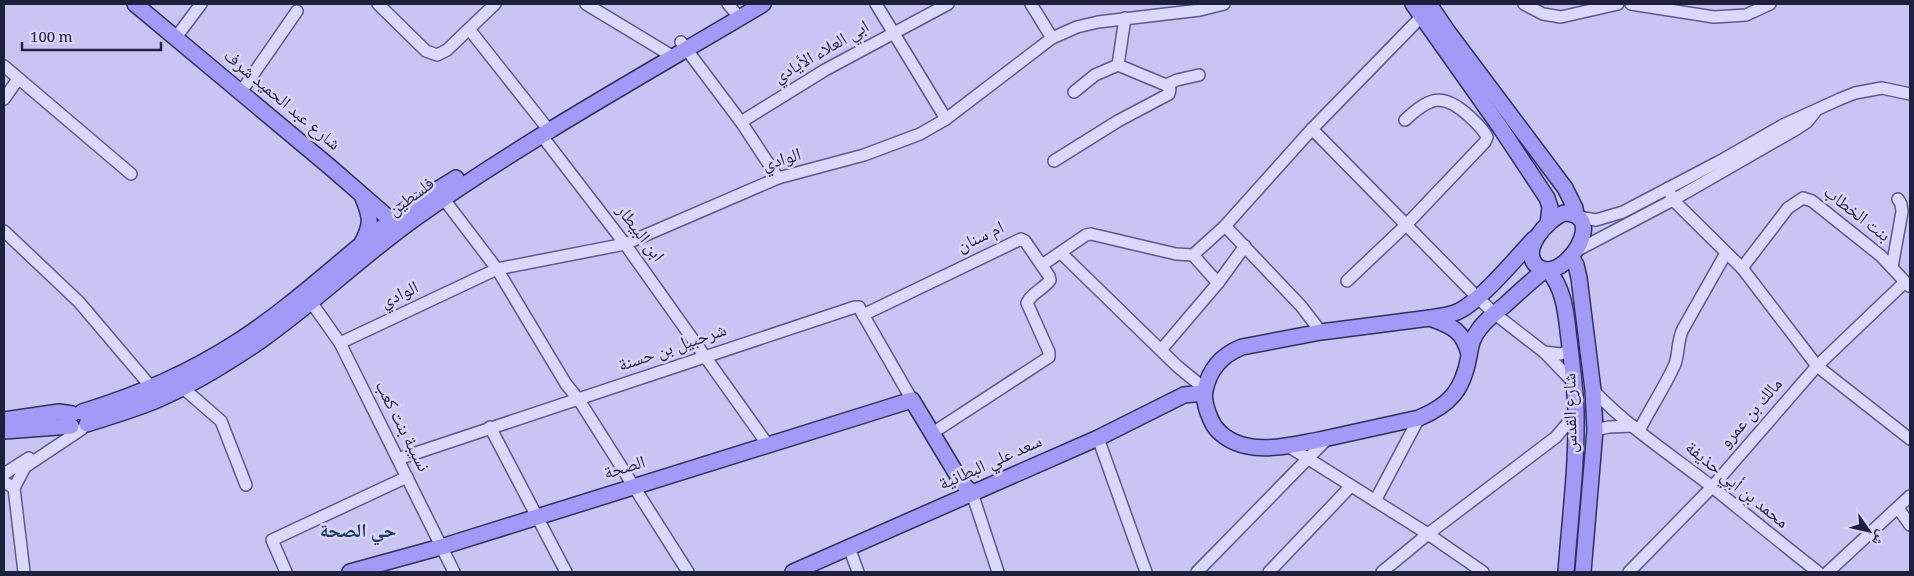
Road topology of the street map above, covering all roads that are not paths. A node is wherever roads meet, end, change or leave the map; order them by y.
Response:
1 (135, 4) edge
2 (148, 4) edge
3 (201, 4) edge
4 (379, 4) edge
5 (495, 4) edge
6 (586, 4) edge
7 (763, 4) edge
8 (876, 4) edge
9 (948, 4) edge
10 (1031, 4) edge
11 (1224, 4) edge
12 (1413, 4) edge
13 (1429, 4) edge
14 (1524, 4) edge
15 (1618, 4) edge
16 (1631, 4) edge
17 (1770, 4) edge
18 (736, 6) edge
19 (1210, 6) edge
20 (297, 11) dead end
21 (1422, 17) junction
22 (1125, 18) junction
23 (469, 29) junction
24 (180, 32) junction
25 (892, 33) junction
26 (1052, 38) junction
27 (684, 45) junction
28 (668, 54) junction
29 (1118, 65) junction
30 (4, 66) edge
31 (1199, 75) dead end
32 (18, 79) junction
33 (1166, 85) junction
34 (245, 86) junction
35 (1074, 92) dead end
36 (1910, 94) edge
37 (4, 99) edge
38 (1820, 107) junction
39 (946, 119) junction
40 (1405, 120) dead end
41 (741, 122) junction
42 (1312, 129) junction
43 (543, 130) junction
44 (1543, 160) junction
45 (1054, 161) dead end
46 (1528, 168) junction
47 (131, 174) dead end
48 (778, 178) junction
49 (1668, 188) junction
50 (362, 197) junction
51 (444, 198) junction
52 (420, 200) junction
53 (1673, 200) junction
54 (1898, 200) dead end
55 (383, 203) junction
56 (1577, 216) junction
57 (400, 222) junction
58 (1548, 224) junction
59 (1225, 226) junction
60 (1405, 226) junction
61 (4, 230) edge
62 (1537, 236) junction
63 (625, 244) junction
64 (361, 246) junction
65 (1244, 246) junction
66 (1060, 253) junction
67 (1726, 253) junction
68 (1574, 254) junction
69 (1193, 255) junction
70 (1042, 265) junction
71 (1742, 268) junction
72 (1892, 268) junction
73 (497, 269) junction
74 (1547, 270) junction
75 (1347, 281) dead end
76 (1218, 283) junction
77 (1907, 285) edge
78 (1478, 298) junction
79 (311, 302) junction
80 (1495, 314) junction
81 (863, 315) junction
82 (1430, 318) junction
83 (1321, 332) junction
84 (340, 344) junction
85 (1161, 350) junction
86 (1570, 351) junction
87 (1544, 352) junction
88 (1469, 355) junction
89 (705, 356) junction
90 (1816, 366) junction
91 (1574, 383) junction
92 (152, 388) junction
93 (183, 388) junction
94 (1593, 390) junction
95 (1205, 391) junction
96 (579, 400) junction
97 (912, 400) junction
98 (1576, 413) junction
99 (1419, 418) junction
100 (4, 420) edge
101 (75, 422) junction
102 (490, 427) junction
103 (1636, 428) junction
104 (1595, 430) junction
105 (4, 431) edge
106 (931, 434) junction
107 (1098, 438) junction
108 (1328, 438) junction
109 (1910, 439) edge
110 (768, 446) junction
111 (1288, 446) junction
112 (1308, 459) junction
113 (398, 460) junction
114 (4, 474) edge
115 (407, 477) junction
116 (4, 482) edge
117 (246, 485) dead end
118 (633, 486) junction
119 (1351, 486) junction
120 (1712, 487) junction
121 (14, 488) junction
122 (972, 493) junction
123 (1910, 496) edge
124 (1375, 501) junction
125 (1898, 508) junction
126 (536, 517) junction
127 (1910, 525) edge
128 (1428, 534) junction
129 (442, 547) junction
130 (849, 547) junction
131 (1477, 571) edge
132 (24, 572) edge
133 (286, 572) edge
134 (350, 572) edge
135 (454, 572) edge
136 (566, 572) edge
137 (688, 572) edge
138 (793, 572) edge
139 (858, 572) edge
140 (998, 572) edge
141 (1146, 572) edge
142 (1197, 572) edge
143 (1269, 572) edge
144 (1382, 572) edge
145 (1566, 572) edge
146 (1583, 572) edge
147 (1630, 572) edge
148 (1818, 572) edge
149 (1828, 572) edge

1 - 50 main road, شارع عبد الحميد شرف
2 - 24 main road, شارع عبد الحميد شرف
3 - 24 street
4 - 23 street
5 - 23 street
6 - 28 street
7 - 27 main road, فلسطين
8 - 25 street
9 - 25 street, ابي العلاء الأيادي
10 - 26 street
11 - 19 street, الوادي
12 - 21 main road
13 - 44 main road
14 - 15 street
16 - 17 street
18 - 27 main road, فلسطين
19 - 22 street, الوادي
20 - 34 street
21 - 42 street
21 - 46 main road
22 - 26 street, الوادي
22 - 29 street
23 - 43 street, ابن البيطار
24 - 34 main road, شارع عبد الحميد شرف
25 - 39 street
25 - 41 street, ابي العلاء الأيادي
26 - 39 street, الوادي
27 - 28 main road, فلسطين
27 - 41 street
28 - 43 main road, فلسطين
29 - 33 street
29 - 35 street
30 - 32 street
31 - 33 street
32 - 37 street
32 - 47 street
33 - 45 street
34 - 55 main road, شارع عبد الحميد شرف
36 - 38 street
38 - 49 street
38 - 53 street
39 - 48 street, الوادي
40 - 60 street
41 - 48 street
42 - 59 street
42 - 60 street
43 - 51 main road, فلسطين
43 - 52 main road, فلسطين
43 - 63 street, ابن البيطار
44 - 46 main road
44 - 56 main road
46 - 58 main road
48 - 63 street, الوادي
49 - 53 street
49 - 56 street
50 - 57 main road, شارع عبد الحميد شرف
50 - 64 main road
51 - 57 main road, فلسطين
51 - 73 street
52 - 55 main road
52 - 57 main road, فلسطين
53 - 67 street
53 - 68 street
54 - 72 street
55 - 57 main road, شارع عبد الحميد شرف
56 - 58 main road
56 - 68 main road
57 - 64 main road, فلسطين
57 - 79 main road, فلسطين
58 - 62 main road
59 - 65 street
59 - 69 street
60 - 75 street
60 - 78 street
61 - 92 street
62 - 74 main road
62 - 78 main road
63 - 73 street, الوادي
63 - 89 street, ابن البيطار
64 - 92 main road, فلسطين
65 - 76 street
65 - 83 street
66 - 69 street
66 - 70 street
66 - 85 street
67 - 71 street
67 - 103 street
68 - 74 main road
68 - 94 main road, شارع القدس
69 - 76 street
70 - 81 street, ام سنان
70 - 106 street, ام سنان
71 - 72 street, بنت الخطاب
71 - 90 street
72 - 77 street, بنت الخطاب
73 - 84 street, الوادي
73 - 96 street
74 - 80 main road
74 - 86 main road
76 - 85 street
77 - 90 street, مالك بن عمرو
78 - 80 street
78 - 82 main road
79 - 84 street, نسيبة بنت كعب
79 - 93 main road, فلسطين
80 - 87 street
80 - 88 main road
81 - 89 street, شرحبيل بن حسنة
81 - 97 street
82 - 83 main road
82 - 88 main road
83 - 95 main road
84 - 113 street, نسيبة بنت كعب
85 - 95 street
86 - 87 street
86 - 91 main road
87 - 91 street
88 - 99 main road
89 - 96 street, شرحبيل بن حسنة
89 - 110 street, ابن البيطار
90 - 109 street
90 - 120 street, مالك بن عمرو
91 - 98 main road
92 - 101 main road, فلسطين
93 - 101 main road, فلسطين
93 - 117 street
94 - 103 street, محمد بن أبي حذيفة
94 - 104 main road, شارع القدس
95 - 107 main road, سعد علي البطانية
95 - 111 main road
96 - 102 street, شرحبيل بن حسنة
96 - 118 street
97 - 106 main road
97 - 110 main road, الصحة
98 - 128 street
98 - 145 main road
99 - 108 main road
99 - 124 street
100 - 101 main road, فلسطين
101 - 105 main road, فلسطين
101 - 114 street
101 - 121 street
102 - 113 street, شرحبيل بن حسنة
102 - 126 street
103 - 104 street
103 - 120 street, محمد بن أبي حذيفة
104 - 146 main road, شارع القدس
106 - 122 main road
107 - 122 main road, سعد علي البطانية
107 - 141 street
108 - 111 main road
108 - 112 street
110 - 118 main road, الصحة
111 - 112 street
112 - 119 street
112 - 142 street
113 - 115 street, نسيبة بنت كعب
115 - 129 street, نسيبة بنت كعب
115 - 133 street
116 - 121 street
118 - 126 main road, الصحة
118 - 137 street
119 - 124 street
119 - 143 street
120 - 147 street, مالك بن عمرو
120 - 148 street, محمد بن أبي حذيفة
121 - 132 street
122 - 130 main road, سعد علي البطانية
122 - 140 street
123 - 125 street
124 - 128 street
125 - 127 street
125 - 149 street
126 - 129 main road, الصحة
126 - 136 street
128 - 131 street
128 - 144 street
129 - 134 main road, الصحة
129 - 135 street, نسيبة بنت كعب
130 - 138 main road, سعد علي البطانية
130 - 139 street

